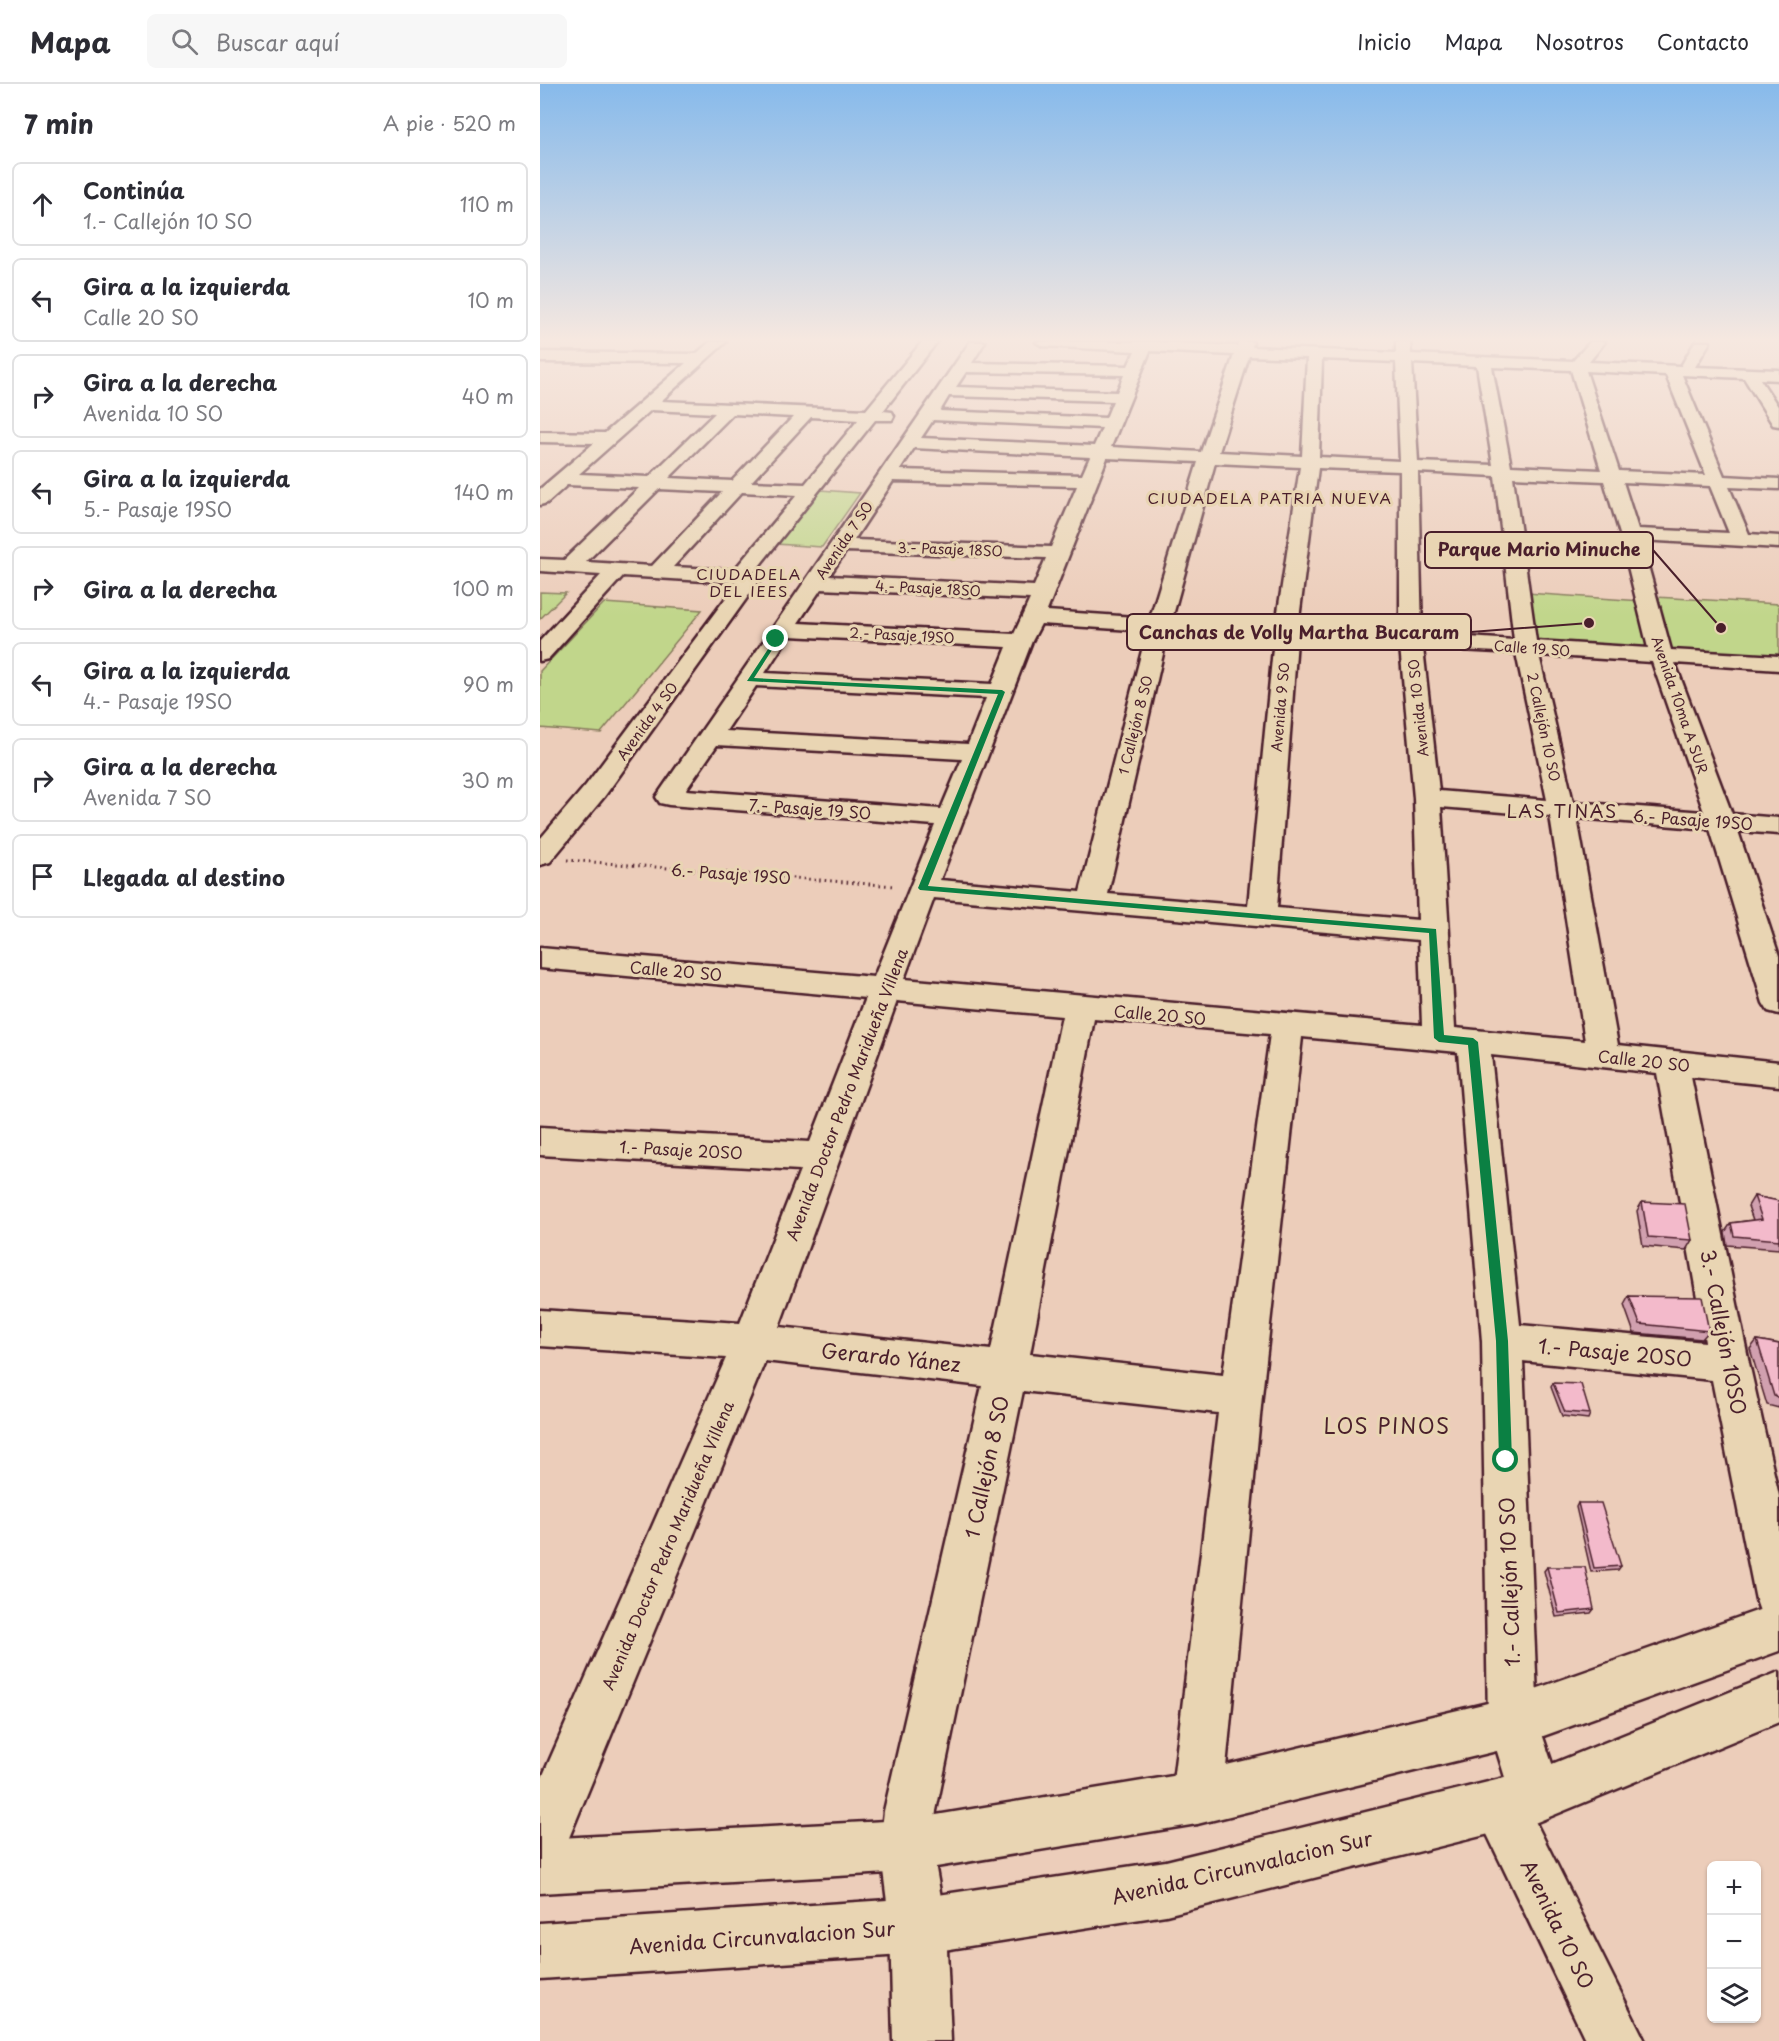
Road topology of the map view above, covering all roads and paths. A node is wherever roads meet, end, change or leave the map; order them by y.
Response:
1 (615, 433) edge
2 (705, 433) edge
3 (787, 433) edge
4 (857, 433) edge
5 (916, 433) edge
6 (1108, 433) edge
7 (1216, 433) edge
8 (1312, 433) edge
9 (1407, 433) edge
10 (1497, 433) edge
11 (1598, 433) edge
12 (1701, 433) edge
13 (540, 437) edge
14 (610, 438) junction
15 (909, 443) junction
16 (1101, 451) junction
17 (1208, 458) junction
18 (1311, 462) junction
19 (1409, 467) junction
20 (1503, 471) junction
21 (888, 475) junction
22 (1612, 476) junction
23 (562, 479) junction
24 (1089, 481) junction
25 (1718, 482) junction
26 (656, 483) junction
27 (1779, 484) edge
28 (737, 487) junction
29 (811, 490) junction
30 (540, 499) edge
31 (1630, 534) junction
32 (1741, 540) junction
33 (1779, 542) edge
34 (841, 545) junction
35 (1060, 552) junction
36 (540, 565) edge
37 (569, 567) junction
38 (617, 570) junction
39 (657, 572) junction
40 (744, 579) junction
41 (815, 582) junction
42 (1038, 605) junction
43 (1159, 625) junction
44 (783, 629) junction
45 (1286, 633) junction
46 (1411, 640) junction
47 (1021, 641) junction
48 (1526, 648) junction
49 (540, 654) edge
50 (1661, 656) junction
51 (1779, 663) edge
52 (749, 680) junction
53 (1002, 692) junction
54 (710, 737) junction
55 (976, 752) junction
56 (669, 797) joint
57 (1427, 798) junction
58 (1562, 810) junction
59 (951, 818) junction
60 (1721, 821) junction
61 (1779, 826) edge
62 (540, 856) edge
63 (564, 860) dead end
64 (923, 888) junction
65 (1092, 902) junction
66 (1262, 917) junction
67 (1433, 931) junction
68 (540, 958) edge
69 (886, 988) junction
70 (1779, 1003) edge
71 (1080, 1007) junction
72 (1287, 1026) junction
73 (1456, 1040) junction
74 (1604, 1056) junction
75 (1672, 1063) junction
76 (1779, 1074) edge
77 (540, 1141) edge
78 (822, 1157) junction
79 (540, 1328) edge
80 (1502, 1341) junction
81 (753, 1342) junction
82 (1729, 1363) junction
83 (1007, 1368) junction
84 (1241, 1396) junction
85 (1779, 1600) edge
86 (1779, 1627) edge
87 (1779, 1697) edge
88 (1513, 1722) junction
89 (1197, 1798) junction
90 (1519, 1802) junction
91 (540, 1843) edge
92 (906, 1846) junction
93 (540, 1866) edge
94 (918, 1926) junction
95 (540, 1951) edge
96 (922, 2041) edge
97 (1616, 2041) edge

1 - 14 street
2 - 26 street
3 - 28 street
4 - 29 street, Avenida 4 SO
5 - 15 street, Avenida 7 SO
6 - 16 street, Avenida Doctor Pedro Maridueña Villena
7 - 17 street, 1 Callejón 8 SO
8 - 18 street, Avenida 9 SO
9 - 19 street, Avenida 10 SO
10 - 20 street, 2 Callejón 10 SO
11 - 22 street, Avenida 10ma A SUR
12 - 25 street
13 - 14 street
14 - 23 street
15 - 16 street
15 - 21 street, Avenida 7 SO
16 - 17 street
16 - 24 street, Avenida Doctor Pedro Maridueña Villena
17 - 18 street
17 - 43 street, 1 Callejón 8 SO
18 - 19 street
18 - 45 street, Avenida 9 SO
19 - 20 street
19 - 46 street, Avenida 10 SO
20 - 22 street
20 - 48 street, 2 Callejón 10 SO
21 - 24 street
21 - 34 street, Avenida 7 SO
22 - 25 street
22 - 31 street, Avenida 10ma A SUR
23 - 26 street
23 - 30 street
24 - 35 street, Avenida Doctor Pedro Maridueña Villena
25 - 27 street
25 - 32 street
26 - 28 street
26 - 37 street
28 - 29 street
28 - 39 street
29 - 40 street, Avenida 4 SO
31 - 32 street
31 - 50 street, Avenida 10ma A SUR
32 - 33 street
34 - 35 street, 3.- Pasaje 18SO
34 - 41 street, Avenida 7 SO
35 - 42 street, Avenida Doctor Pedro Maridueña Villena
36 - 37 street
37 - 38 street
38 - 39 street
38 - 49 street
39 - 40 street
40 - 62 street, Avenida 4 SO
41 - 42 street, 4.- Pasaje 18SO
41 - 44 street, Avenida 7 SO
42 - 43 street, Calle 19 SO
42 - 47 street, Avenida Doctor Pedro Maridueña Villena
43 - 45 street, Calle 19 SO
43 - 65 street, 1 Callejón 8 SO
44 - 47 street, 2.- Pasaje 19SO
44 - 52 street, Avenida 7 SO
45 - 46 street, Calle 19 SO
45 - 66 street, Avenida 9 SO
46 - 48 street, Calle 19 SO
46 - 57 street, Avenida 10 SO
47 - 53 street, Avenida Doctor Pedro Maridueña Villena
48 - 50 street, Calle 19 SO
48 - 58 street, 2 Callejón 10 SO
50 - 51 street, Calle 19 SO
50 - 60 street, Avenida 10ma A SUR
52 - 53 street
52 - 54 street, Avenida 7 SO
53 - 55 street, Avenida Doctor Pedro Maridueña Villena
54 - 55 street
54 - 56 street, Avenida 7 SO
55 - 59 street, Avenida Doctor Pedro Maridueña Villena
56 - 59 street, 7.- Pasaje 19 SO
57 - 58 street, 6.- Pasaje 19SO
57 - 67 street, Avenida 10 SO
58 - 60 street, 6.- Pasaje 19SO
58 - 74 street, 2 Callejón 10 SO
59 - 64 street, Avenida Doctor Pedro Maridueña Villena
60 - 61 street, 6.- Pasaje 19SO
60 - 70 street, Avenida 10ma A SUR
63 - 64 path, 6.- Pasaje 19SO
64 - 65 street
64 - 69 street, Avenida Doctor Pedro Maridueña Villena
65 - 66 street
66 - 67 street
67 - 73 street, Avenida 10 SO
68 - 69 street, Calle 20 SO
69 - 71 street, Calle 20 SO
69 - 78 street, Avenida Doctor Pedro Maridueña Villena
71 - 72 street, Calle 20 SO
71 - 83 street, 1 Callejón 8 SO
72 - 73 street, Calle 20 SO
72 - 84 street
73 - 74 street, Calle 20 SO
73 - 80 street, 1.- Callejón 10 SO
74 - 75 street, Calle 20 SO
75 - 76 street, Calle 20 SO
75 - 82 street, 3.- Callejón 10SO
77 - 78 street, 1.- Pasaje 20SO
78 - 81 street, Avenida Doctor Pedro Maridueña Villena
79 - 81 street, Gerardo Yánez
80 - 82 street, 1.- Pasaje 20SO
80 - 88 street, 1.- Callejón 10 SO
81 - 83 street, Gerardo Yánez
81 - 91 street, Avenida Doctor Pedro Maridueña Villena
82 - 85 street, 3.- Callejón 10SO
83 - 84 street, Gerardo Yánez
83 - 92 street, 1 Callejón 8 SO
84 - 89 street
86 - 88 street
87 - 90 street, Avenida Circunvalacion Sur
88 - 89 street
88 - 90 street, 1.- Callejón 10 SO
89 - 92 street
90 - 94 street, Avenida Circunvalacion Sur
90 - 97 street, Avenida 10 SO
92 - 93 street
92 - 94 street, 1 Callejón 8 SO
94 - 95 street, Avenida Circunvalacion Sur
94 - 96 street

